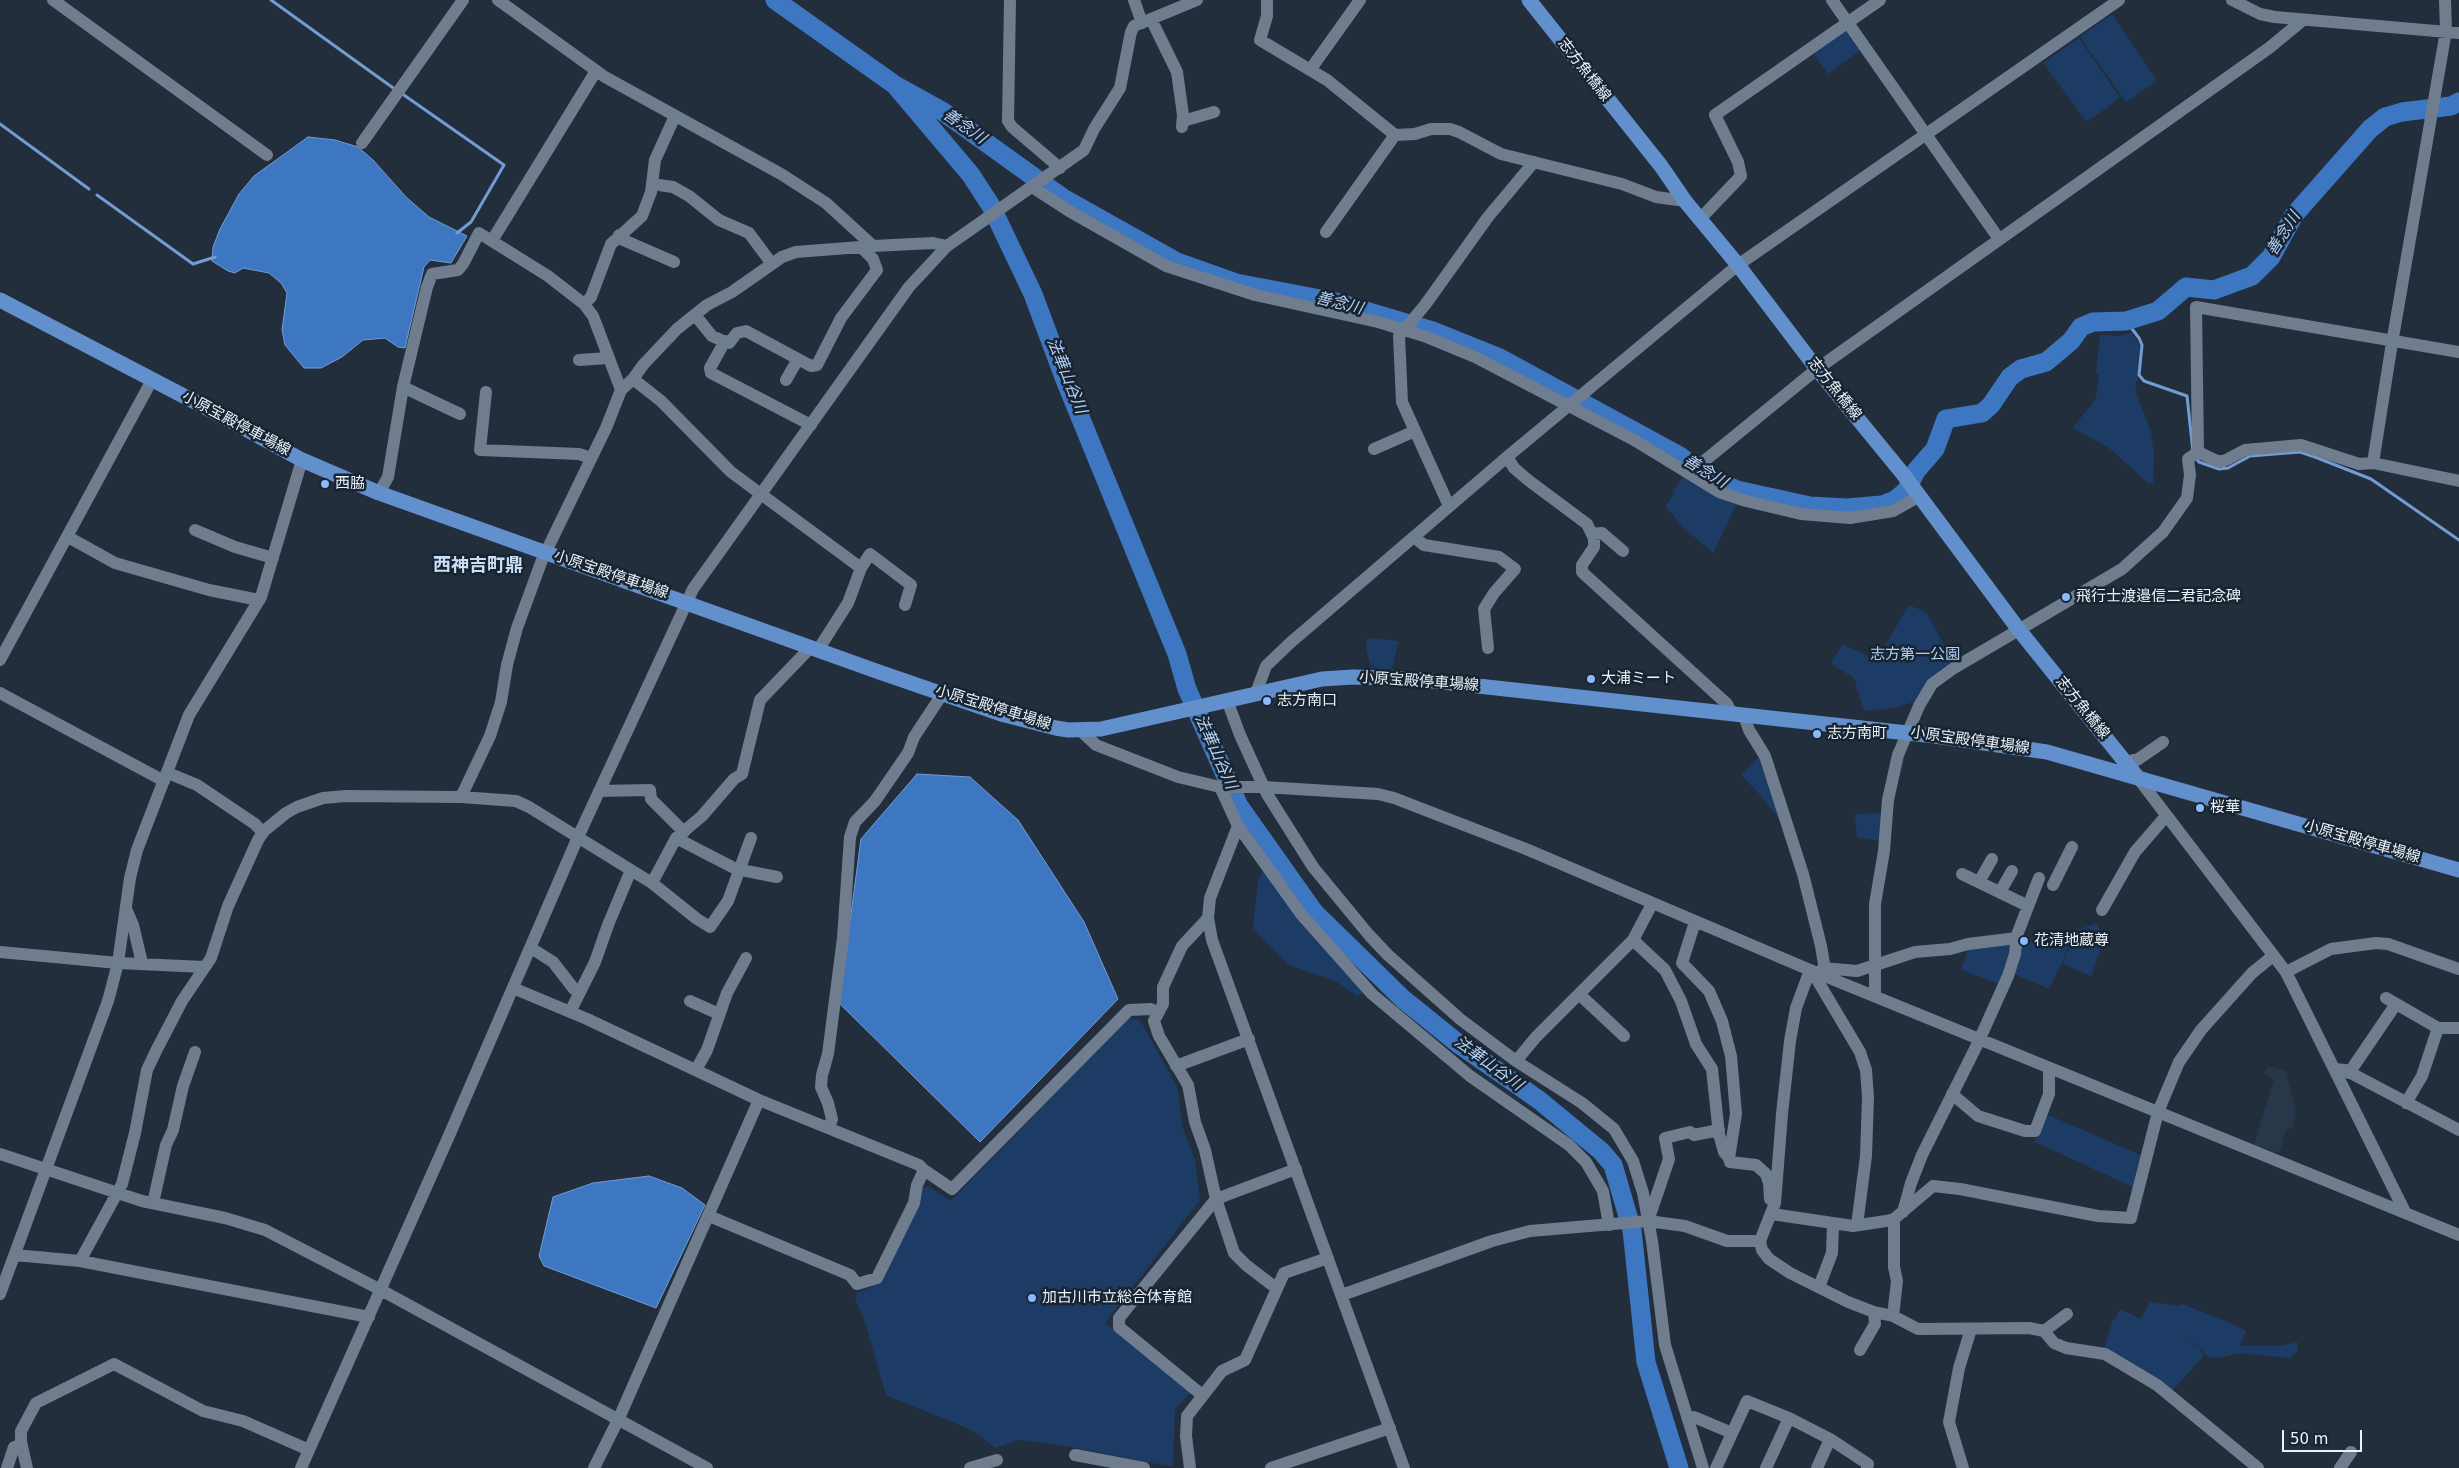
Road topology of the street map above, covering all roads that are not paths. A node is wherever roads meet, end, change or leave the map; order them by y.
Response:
1 (53, 0) edge
2 (463, 0) edge
3 (498, 0) edge
4 (1010, 0) edge
5 (1134, 0) edge
6 (1197, 0) edge
7 (1267, 0) edge
8 (1360, 0) edge
9 (1529, 0) edge
10 (1832, 0) edge
11 (1880, 0) edge
12 (2120, 0) edge
13 (2232, 0) edge
14 (2445, 0) edge
15 (2303, 20) junction
16 (1146, 21) junction
17 (1848, 23) junction
18 (2446, 31) junction
19 (2459, 33) edge
20 (1310, 70) junction
21 (596, 71) junction
22 (1214, 112) dead end
23 (675, 116) junction
24 (1926, 134) junction
25 (1395, 135) junction
26 (362, 143) dead end
27 (267, 155) dead end
28 (1534, 162) junction
29 (1056, 170) junction
30 (652, 184) junction
31 (1034, 186) junction
32 (1686, 201) junction
33 (1700, 219) junction
34 (1326, 232) dead end
35 (619, 235) junction
36 (493, 239) junction
37 (1999, 239) junction
38 (867, 246) junction
39 (947, 246) junction
40 (674, 262) dead end
41 (772, 264) junction
42 (1738, 265) junction
43 (0, 300) edge
44 (584, 304) junction
45 (694, 315) junction
46 (1404, 330) junction
47 (725, 341) junction
48 (2392, 341) junction
49 (2459, 352) edge
50 (608, 358) junction
51 (798, 359) junction
52 (579, 360) dead end
53 (1817, 369) junction
54 (633, 379) junction
55 (152, 380) junction
56 (786, 380) dead end
57 (403, 388) junction
58 (621, 390) junction
59 (486, 392) dead end
60 (1569, 406) junction
61 (460, 414) dead end
62 (811, 425) junction
63 (1415, 431) junction
64 (1374, 449) dead end
65 (2198, 452) junction
66 (1507, 456) junction
67 (591, 458) junction
68 (302, 460) junction
69 (1703, 462) dead end
70 (2373, 463) junction
71 (2459, 480) edge
72 (379, 493) junction
73 (1916, 494) junction
74 (761, 495) junction
75 (1449, 506) junction
76 (195, 530) dead end
77 (1592, 534) junction
78 (68, 537) junction
79 (1414, 537) junction
80 (1623, 551) dead end
81 (547, 553) junction
82 (273, 558) junction
83 (861, 568) junction
84 (259, 600) junction
85 (687, 601) junction
86 (905, 605) dead end
87 (2019, 630) junction
88 (815, 648) junction
89 (1488, 648) dead end
90 (0, 660) edge
91 (0, 693) edge
92 (942, 693) junction
93 (1256, 693) junction
94 (1224, 701) junction
95 (1738, 716) junction
96 (1080, 730) junction
97 (1907, 733) junction
98 (2163, 742) dead end
99 (2133, 772) junction
100 (166, 777) junction
101 (1220, 787) junction
102 (1264, 787) junction
103 (600, 791) junction
104 (461, 797) junction
105 (2166, 816) junction
106 (1238, 826) junction
107 (263, 833) junction
108 (680, 835) junction
109 (578, 837) junction
110 (751, 838) dead end
111 (2072, 847) dead end
112 (1992, 859) dead end
113 (631, 870) junction
114 (740, 870) junction
115 (2459, 870) edge
116 (2012, 871) dead end
117 (1962, 874) dead end
118 (777, 877) dead end
119 (2039, 878) dead end
120 (1978, 882) junction
121 (652, 883) junction
122 (2053, 885) dead end
123 (2000, 892) junction
124 (1652, 904) junction
125 (2028, 906) junction
126 (126, 909) junction
127 (2102, 910) dead end
128 (1208, 918) junction
129 (1695, 922) junction
130 (2017, 938) junction
131 (1633, 940) junction
132 (530, 948) junction
133 (0, 952) edge
134 (2272, 956) junction
135 (746, 958) dead end
136 (118, 963) junction
137 (142, 963) junction
138 (1874, 964) junction
139 (204, 967) junction
140 (2459, 969) edge
141 (1818, 971) junction
142 (2286, 972) junction
143 (513, 988) junction
144 (580, 991) junction
145 (1579, 994) junction
146 (1875, 995) junction
147 (690, 1001) dead end
148 (1151, 1009) dead end
149 (570, 1012) junction
150 (719, 1014) junction
151 (2365, 1026) dead end
152 (2438, 1028) junction
153 (2459, 1028) edge
154 (2376, 1034) junction
155 (1624, 1036) dead end
156 (1980, 1039) junction
157 (1249, 1040) junction
158 (195, 1052) dead end
159 (1516, 1061) junction
160 (1176, 1066) junction
161 (2049, 1068) junction
162 (2336, 1069) junction
163 (696, 1070) junction
164 (2349, 1073) junction
165 (1952, 1094) junction
166 (760, 1100) junction
167 (2406, 1103) junction
168 (2158, 1112) junction
169 (828, 1128) junction
170 (1719, 1130) junction
171 (2459, 1130) edge
172 (0, 1154) edge
173 (1729, 1158) junction
174 (1296, 1169) junction
175 (924, 1170) junction
176 (47, 1171) junction
177 (116, 1194) junction
178 (1216, 1199) junction
179 (153, 1203) junction
180 (1773, 1211) junction
181 (2405, 1212) junction
182 (709, 1216) junction
183 (1899, 1216) junction
184 (1641, 1220) junction
185 (1833, 1224) junction
186 (1609, 1225) junction
187 (1856, 1225) junction
188 (2459, 1235) edge
189 (1760, 1240) junction
190 (15, 1255) junction
191 (1328, 1258) junction
192 (80, 1261) junction
193 (5, 1268) edge
194 (1819, 1287) junction
195 (1276, 1288) junction
196 (381, 1290) junction
197 (0, 1294) edge
198 (1342, 1295) junction
199 (1874, 1312) junction
200 (2066, 1314) dead end
201 (1893, 1316) junction
202 (369, 1317) junction
203 (1972, 1329) junction
204 (2044, 1331) junction
205 (1860, 1350) dead end
206 (1202, 1395) junction
207 (1694, 1417) dead end
208 (619, 1418) junction
209 (1789, 1418) junction
210 (1390, 1428) junction
211 (1732, 1433) junction
212 (1830, 1439) junction
213 (22, 1445) junction
214 (308, 1450) junction
215 (2351, 1452) dead end
216 (1076, 1455) dead end
217 (997, 1460) dead end
218 (1870, 1467) edge
219 (8, 1468) edge
220 (27, 1468) edge
221 (301, 1468) edge
222 (594, 1468) edge
223 (706, 1468) edge
224 (970, 1468) edge
225 (1144, 1468) edge
226 (1190, 1468) edge
227 (1271, 1468) edge
228 (1404, 1468) edge
229 (1702, 1468) edge
230 (1716, 1468) edge
231 (1766, 1468) edge
232 (1817, 1468) edge
233 (1963, 1468) edge
234 (2258, 1468) edge
235 (2340, 1468) edge

1 - 27 street
2 - 26 street
3 - 21 street
4 - 29 street
5 - 16 street
6 - 16 street
7 - 20 street
8 - 20 street
9 - 32 main road, 志方魚橋線
10 - 17 street
11 - 17 street
12 - 24 street
13 - 15 street
14 - 18 street
15 - 18 street
15 - 37 street
16 - 22 street
16 - 29 street
17 - 24 street
17 - 33 street
18 - 19 street
18 - 48 street
20 - 25 street
21 - 23 street
21 - 36 street
23 - 30 street
23 - 38 street
24 - 37 street
24 - 42 street
25 - 28 street
25 - 34 street
28 - 32 street
28 - 46 street
29 - 31 street
30 - 35 street
30 - 41 street
31 - 39 street
31 - 46 street
32 - 33 main road, 志方魚橋線
33 - 42 main road, 志方魚橋線
35 - 40 street
35 - 44 street
36 - 44 street
36 - 57 street
37 - 53 street
38 - 39 street
38 - 41 street
38 - 51 street
39 - 62 street
41 - 45 street
42 - 53 main road, 志方魚橋線
42 - 60 street
43 - 55 main road, 小原宝殿停車場線
44 - 50 street
45 - 47 street
45 - 54 street
46 - 60 street
46 - 63 street
47 - 51 street
47 - 62 street
48 - 49 street
48 - 65 street
48 - 70 street
50 - 52 street
50 - 58 street
51 - 56 street
53 - 69 street
53 - 73 main road, 志方魚橋線
54 - 58 street
54 - 74 street
55 - 68 main road, 小原宝殿停車場線
55 - 78 street
57 - 61 street
57 - 72 street
58 - 67 street
59 - 67 street
60 - 66 street
60 - 73 street
62 - 74 street
63 - 64 street
63 - 75 street
65 - 70 street
65 - 87 street
66 - 75 street
66 - 77 street
67 - 81 street
68 - 72 main road, 小原宝殿停車場線
68 - 82 street
70 - 71 street
72 - 81 main road, 小原宝殿停車場線
73 - 87 main road, 志方魚橋線
74 - 83 street
74 - 85 street
75 - 79 street
76 - 82 street
77 - 80 street
77 - 95 street
78 - 84 street
78 - 90 street
79 - 89 street
79 - 93 street
81 - 85 main road, 小原宝殿停車場線
81 - 104 street
82 - 84 street
83 - 86 street
83 - 88 street
84 - 100 street
85 - 88 main road, 小原宝殿停車場線
85 - 103 street
87 - 97 street
87 - 99 main road, 志方魚橋線
88 - 92 main road, 小原宝殿停車場線
88 - 108 street
91 - 100 street
92 - 96 main road, 小原宝殿停車場線
92 - 169 street
93 - 94 main road, 小原宝殿停車場線
93 - 95 main road, 小原宝殿停車場線
94 - 96 main road, 小原宝殿停車場線
94 - 102 street
95 - 97 main road, 小原宝殿停車場線
95 - 141 street
96 - 101 street
97 - 99 main road, 小原宝殿停車場線
97 - 138 street
98 - 99 street
99 - 105 street
99 - 115 main road, 小原宝殿停車場線
100 - 107 street
100 - 126 street
101 - 102 street
101 - 106 street
102 - 124 street
102 - 159 street
103 - 108 street
103 - 109 street
104 - 107 street
104 - 109 street
105 - 127 street
105 - 134 street
106 - 128 street
106 - 186 street
107 - 139 street
108 - 114 street
108 - 121 street
109 - 113 street
109 - 132 street
110 - 114 street
111 - 122 street
112 - 120 street
113 - 121 street
113 - 144 street
114 - 118 street
114 - 121 street
116 - 123 street
117 - 120 street
119 - 125 street
120 - 123 street
123 - 125 street
124 - 129 street
124 - 131 street
125 - 130 street
126 - 136 street
126 - 137 street
128 - 157 street
128 - 160 street
129 - 141 street
129 - 173 street
130 - 138 street
130 - 156 street
131 - 145 street
131 - 170 street
132 - 143 street
132 - 144 street
133 - 136 street
134 - 142 street
134 - 168 street
135 - 150 street
136 - 137 street
136 - 176 street
137 - 139 street
138 - 141 street
138 - 146 street
139 - 177 street
140 - 142 street
141 - 146 street
141 - 180 street
141 - 187 street
142 - 162 street
143 - 149 street
143 - 196 street
144 - 149 street
145 - 155 street
145 - 159 street
146 - 156 street
147 - 150 street
148 - 175 street
149 - 163 street
150 - 163 street
151 - 154 street
152 - 153 street
152 - 154 street
152 - 167 street
154 - 164 street
156 - 161 street
156 - 165 street
157 - 160 street
157 - 174 street
158 - 179 street
159 - 184 street
160 - 178 street
161 - 165 street
161 - 168 street
162 - 164 street
162 - 181 street
163 - 166 street
164 - 167 street
165 - 183 street
166 - 169 street
166 - 182 street
167 - 171 street
168 - 181 street
168 - 183 street
169 - 175 street
170 - 173 street
170 - 184 street
172 - 176 street
173 - 180 street
174 - 178 street
174 - 191 street
175 - 182 street
176 - 177 street
176 - 190 street
177 - 179 street
177 - 192 street
178 - 195 street
178 - 206 street
179 - 196 street
180 - 185 street
180 - 189 street
181 - 188 street
182 - 208 street
183 - 187 street
183 - 201 street
184 - 186 street
184 - 189 street
184 - 229 street
185 - 187 street
185 - 194 street
186 - 198 street
189 - 194 street
190 - 192 street
190 - 193 street
191 - 195 street
191 - 198 street
192 - 202 street
193 - 197 street
194 - 199 street
195 - 206 street
196 - 202 street
196 - 208 street
198 - 210 street
199 - 201 street
199 - 205 street
200 - 204 street
201 - 203 street
202 - 214 street
203 - 204 street
203 - 233 street
204 - 234 street
206 - 226 street
207 - 211 street
208 - 222 street
208 - 223 street
209 - 211 street
209 - 212 street
209 - 231 street
210 - 227 street
210 - 228 street
211 - 230 street
212 - 218 street
212 - 232 street
213 - 214 street
213 - 219 street
213 - 220 street
214 - 221 street
215 - 235 street
216 - 225 street
217 - 224 street

